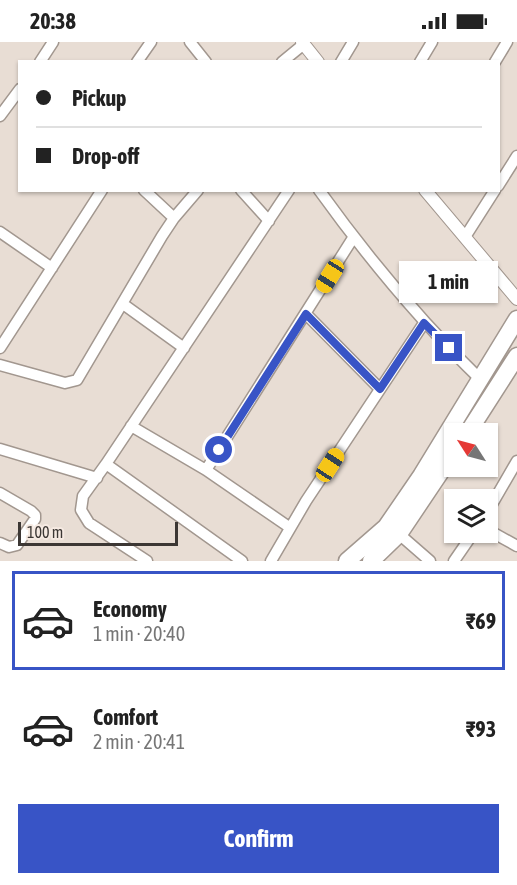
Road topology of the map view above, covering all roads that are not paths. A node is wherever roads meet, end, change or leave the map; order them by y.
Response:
1 (53, 42) edge
2 (151, 42) edge
3 (190, 42) edge
4 (353, 42) edge
5 (432, 42) edge
6 (507, 42) edge
7 (303, 43) edge
8 (41, 60) edge
9 (138, 60) edge
10 (204, 60) edge
11 (284, 60) edge
12 (316, 60) edge
13 (342, 60) edge
14 (421, 60) edge
15 (496, 60) edge
16 (18, 92) edge
17 (0, 116) edge
18 (517, 156) edge
19 (500, 183) edge
20 (101, 192) edge
21 (146, 192) edge
22 (196, 192) edge
23 (243, 192) edge
24 (288, 192) edge
25 (320, 192) edge
26 (427, 192) edge
27 (494, 192) edge
28 (174, 218) junction
29 (269, 221) junction
30 (0, 232) edge
31 (465, 237) junction
32 (353, 238) junction
33 (52, 268) junction
34 (517, 299) edge
35 (123, 304) junction
36 (306, 314) junction
37 (517, 319) edge
38 (424, 323) junction
39 (0, 348) edge
40 (184, 348) junction
41 (517, 356) edge
42 (0, 365) edge
43 (481, 380) junction
44 (380, 389) junction
45 (474, 423) edge
46 (131, 426) junction
47 (0, 449) edge
48 (106, 464) junction
49 (444, 467) edge
50 (516, 467) edge
51 (206, 470) junction
52 (97, 478) junction
53 (0, 493) edge
54 (498, 495) edge
55 (289, 527) junction
56 (399, 534) junction
57 (498, 536) edge
58 (0, 543) edge
59 (466, 543) edge
60 (517, 546) edge
61 (147, 561) edge
62 (242, 561) edge
63 (271, 561) edge
64 (347, 561) edge
65 (371, 561) edge
66 (430, 561) edge
67 (454, 561) edge

1 - 8 street
2 - 9 street
3 - 10 street
4 - 13 street
5 - 14 street
6 - 15 street
7 - 11 street
7 - 12 street
16 - 17 street
18 - 19 street
20 - 33 street
21 - 28 street
22 - 28 street
23 - 29 street
24 - 29 street
25 - 32 street
26 - 31 street
27 - 31 street
28 - 35 street
29 - 40 street
30 - 33 street
31 - 34 street
32 - 36 street
32 - 38 street
33 - 39 street
35 - 40 street
35 - 42 street
36 - 44 street
36 - 51 street
37 - 43 main road
38 - 43 street
38 - 44 street
40 - 46 street
41 - 45 main road
43 - 64 main road
44 - 55 street
46 - 48 street
46 - 51 street
47 - 52 street
48 - 52 street
48 - 62 street
49 - 56 main road
50 - 54 street
51 - 55 street
52 - 61 street
53 - 58 street
55 - 63 street
56 - 65 main road
56 - 66 street
57 - 60 street
59 - 67 street

